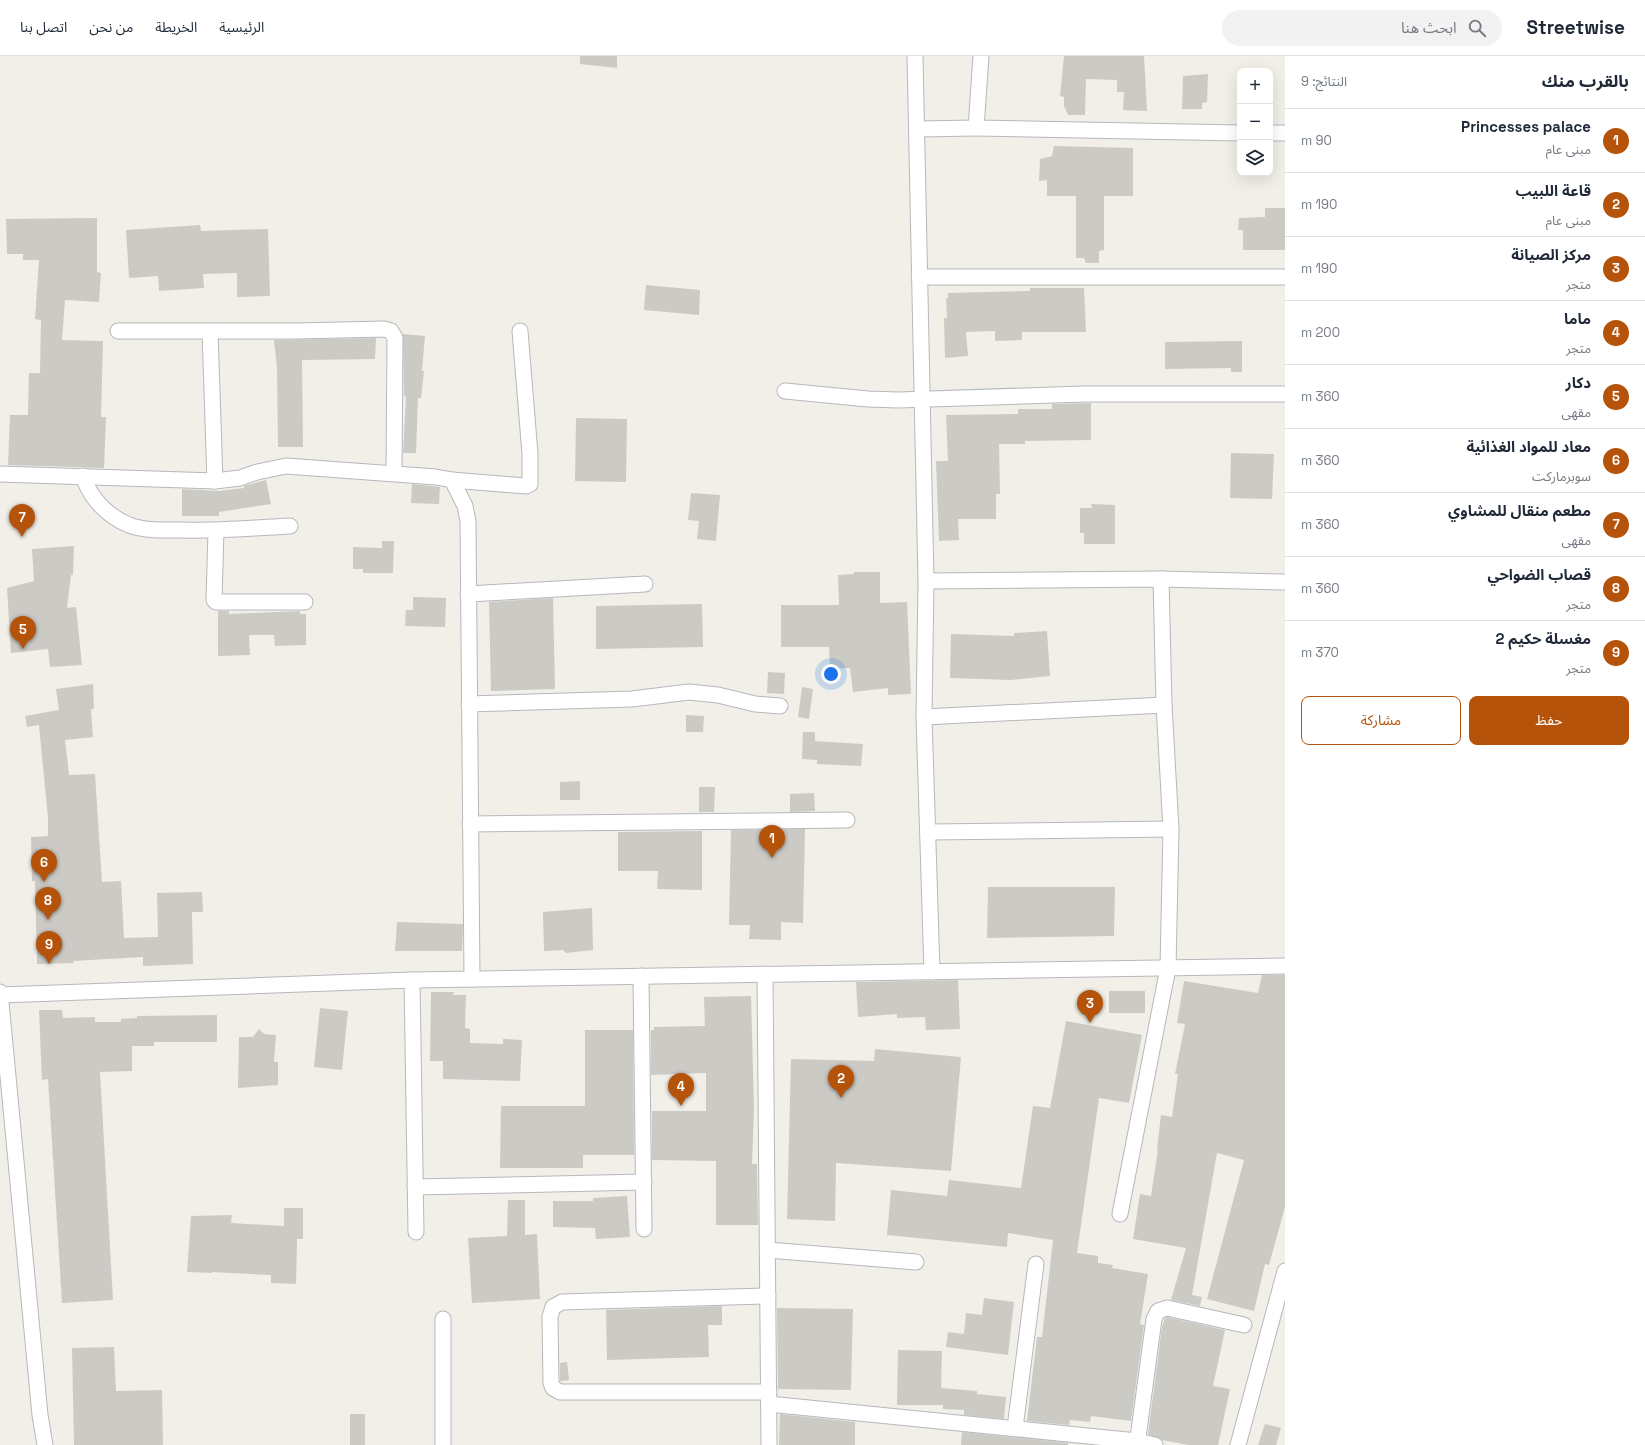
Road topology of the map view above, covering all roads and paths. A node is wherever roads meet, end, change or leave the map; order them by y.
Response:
1 (915, 56) edge
2 (981, 56) edge
3 (976, 128) junction
4 (917, 129) junction
5 (1237, 133) edge
6 (1273, 133) edge
7 (1285, 133) edge
8 (919, 277) junction
9 (1285, 277) edge
10 (520, 330) dead end
11 (118, 331) dead end
12 (210, 331) junction
13 (785, 391) dead end
14 (1285, 394) edge
15 (921, 400) junction
16 (394, 473) junction
17 (0, 474) edge
18 (83, 476) junction
19 (452, 480) junction
20 (215, 481) junction
21 (290, 526) dead end
22 (216, 530) junction
23 (1161, 579) junction
24 (926, 581) junction
25 (1285, 582) edge
26 (645, 584) dead end
27 (468, 594) junction
28 (305, 602) dead end
29 (469, 704) junction
30 (1164, 705) junction
31 (780, 706) dead end
32 (924, 717) junction
33 (847, 820) dead end
34 (470, 824) junction
35 (1171, 829) junction
36 (929, 832) junction
37 (1285, 966) edge
38 (1168, 968) junction
39 (932, 972) junction
40 (765, 974) junction
41 (641, 976) junction
42 (472, 978) junction
43 (412, 980) junction
44 (0, 992) edge
45 (0, 995) edge
46 (644, 1182) junction
47 (415, 1187) junction
48 (1120, 1214) dead end
49 (644, 1229) dead end
50 (416, 1232) dead end
51 (768, 1250) junction
52 (916, 1262) dead end
53 (1036, 1264) dead end
54 (1285, 1271) edge
55 (768, 1296) junction
56 (443, 1319) dead end
57 (1244, 1325) dead end
58 (769, 1398) junction
59 (1015, 1428) junction
60 (1137, 1443) edge
61 (45, 1445) edge
62 (443, 1445) edge
63 (769, 1445) edge
64 (1155, 1445) edge
65 (1238, 1445) edge

1 - 4 street
2 - 3 street
3 - 4 street
3 - 5 street
4 - 8 street
6 - 7 street
8 - 9 street
8 - 15 street
10 - 19 street
11 - 12 street
12 - 16 street
12 - 20 street
13 - 15 street
14 - 15 street
15 - 24 street
16 - 19 street
16 - 20 street
17 - 18 street
18 - 20 street
18 - 22 street
19 - 27 street
21 - 22 street
22 - 28 street
23 - 24 street
23 - 25 street
23 - 30 street
24 - 32 street
26 - 27 street
27 - 29 street
29 - 31 street
29 - 34 street
30 - 32 street
30 - 35 street
32 - 36 street
33 - 34 street
34 - 42 street
35 - 36 street
35 - 38 street
36 - 39 street
37 - 38 street
38 - 39 street
38 - 48 street
39 - 40 street
40 - 41 street
40 - 51 street
41 - 42 street
41 - 46 street
42 - 43 street
43 - 45 street
43 - 47 street
44 - 45 street
45 - 61 street
46 - 47 street
46 - 49 street
47 - 50 street
51 - 52 street
51 - 55 street
53 - 59 street
54 - 65 street
55 - 58 street
55 - 58 street
56 - 62 street
57 - 60 street
58 - 59 street
58 - 63 street
59 - 60 street
60 - 64 street

